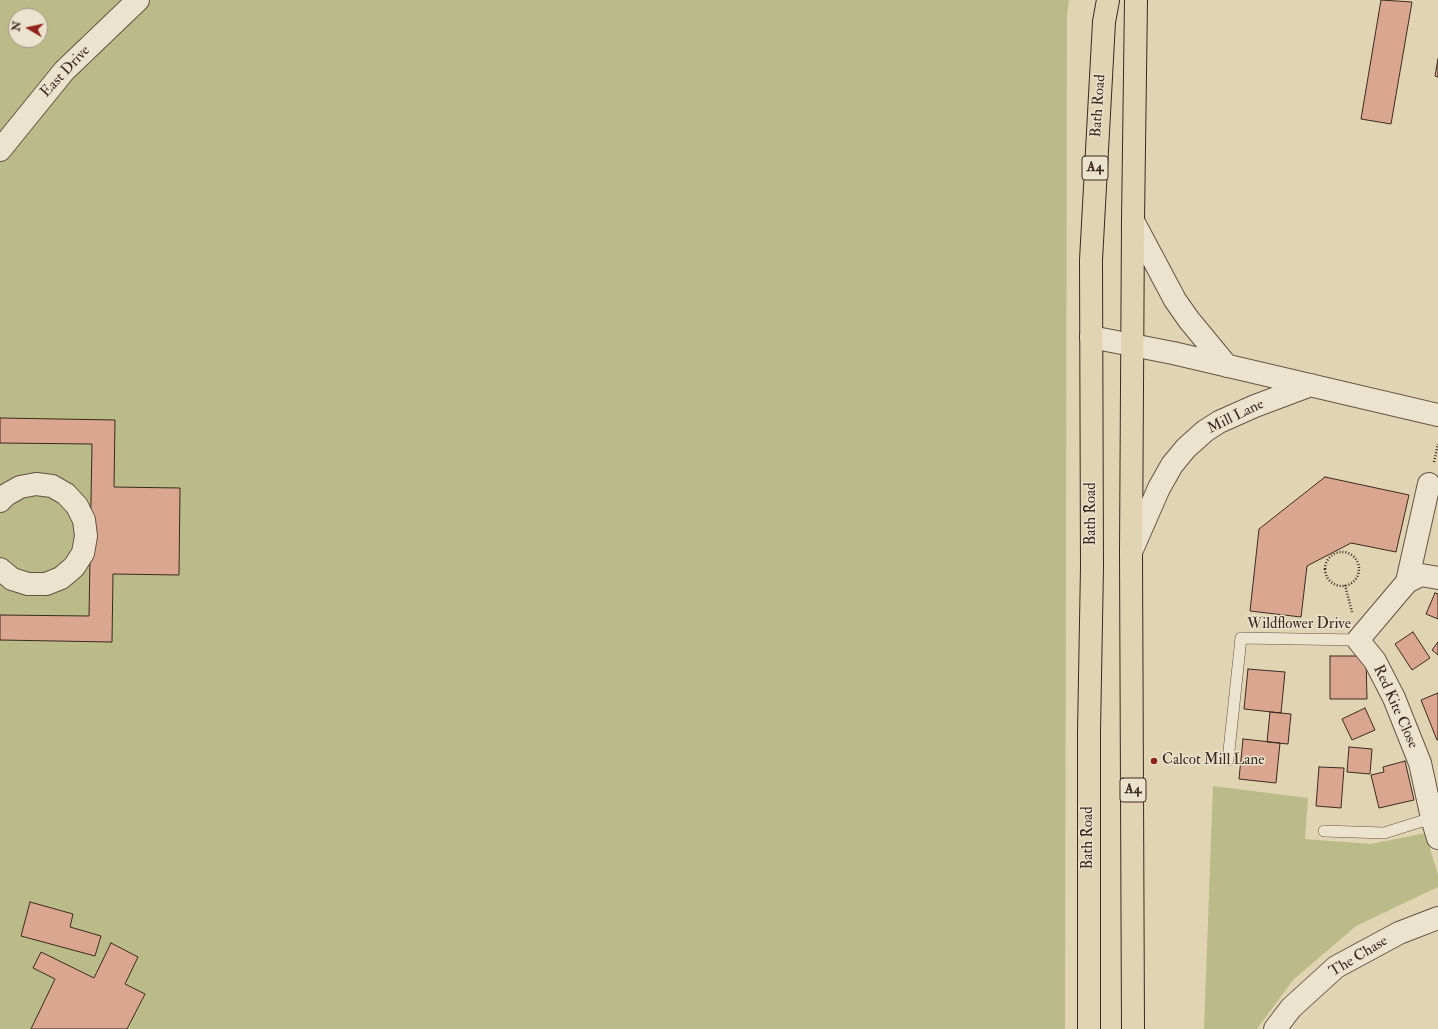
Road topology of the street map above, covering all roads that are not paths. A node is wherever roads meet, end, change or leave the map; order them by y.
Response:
1 (138, 0) edge
2 (1108, 0) edge
3 (1136, 0) edge
4 (0, 150) edge
5 (1133, 221) junction
6 (1091, 337) junction
7 (1132, 345) junction
8 (1227, 366) junction
9 (1311, 385) junction
10 (1438, 415) edge
11 (1429, 484) dead end
12 (0, 501) edge
13 (1132, 552) junction
14 (0, 569) edge
15 (1438, 578) edge
16 (1407, 582) junction
17 (1358, 640) junction
18 (1228, 760) dead end
19 (1435, 828) edge
20 (1324, 830) dead end
21 (1438, 918) edge
22 (1089, 1029) edge
23 (1133, 1029) edge
24 (1275, 1029) edge

1 - 4 street, East Drive
2 - 6 main road, Bath Road / A4
3 - 5 main road, A4
5 - 7 main road, A4
5 - 8 street
6 - 7 street, Mill Lane
6 - 22 main road, Bath Road / A4
7 - 8 street, Mill Lane
7 - 13 main road, A4
8 - 9 street, Mill Lane
9 - 10 street, Mill Lane
9 - 13 street, Mill Lane
11 - 16 street
12 - 14 street
13 - 23 main road, A4
15 - 16 street
16 - 17 street
17 - 18 lane, Wildflower Drive
17 - 19 street, Red Kite Close
19 - 20 lane
21 - 24 street, The Chase

